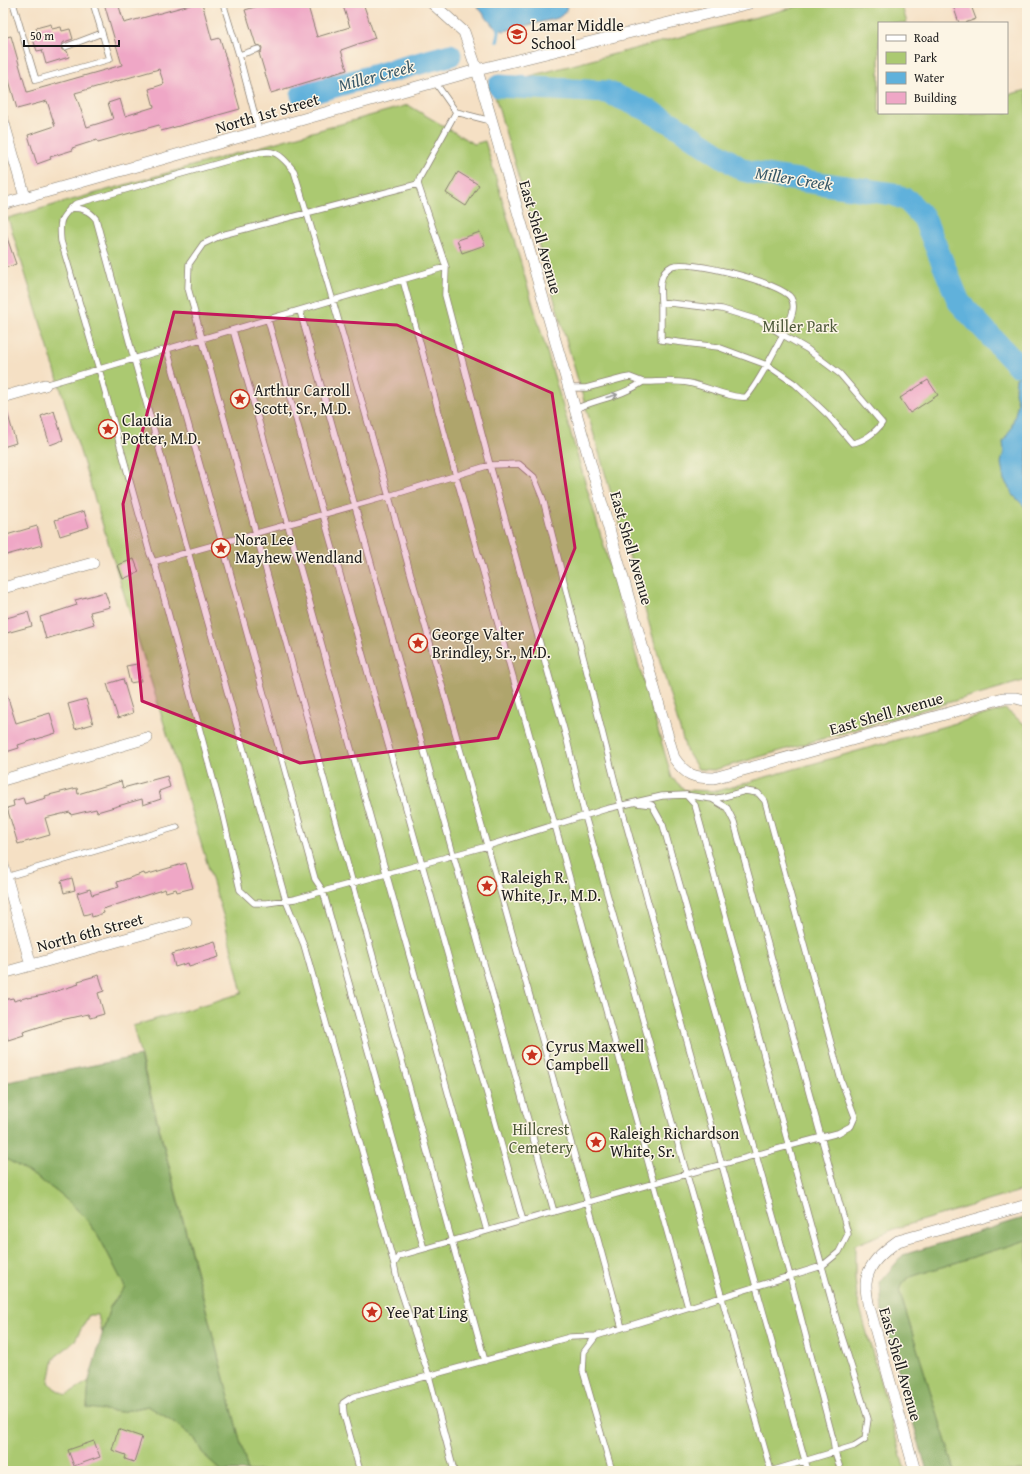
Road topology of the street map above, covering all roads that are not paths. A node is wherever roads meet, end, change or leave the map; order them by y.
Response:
1 (13, 3) edge
2 (93, 3) edge
3 (224, 3) edge
4 (432, 3) edge
5 (750, 3) edge
6 (102, 34) junction
7 (65, 47) dead end
8 (258, 49) dead end
9 (239, 54) junction
10 (477, 70) junction
11 (435, 82) junction
12 (456, 112) junction
13 (3, 120) edge
14 (492, 121) junction
15 (259, 131) junction
16 (418, 184) junction
17 (26, 197) junction
18 (3, 204) edge
19 (70, 208) junction
20 (307, 212) junction
21 (446, 267) junction
22 (403, 280) junction
23 (334, 301) junction
24 (661, 302) junction
25 (300, 311) junction
26 (268, 320) junction
27 (233, 330) junction
28 (783, 335) junction
29 (202, 339) junction
30 (167, 350) junction
31 (134, 359) junction
32 (766, 364) junction
33 (99, 369) junction
34 (643, 382) junction
35 (45, 385) joint
36 (569, 388) junction
37 (3, 397) edge
38 (575, 409) junction
39 (490, 465) junction
40 (456, 476) junction
41 (389, 496) junction
42 (355, 506) junction
43 (323, 514) junction
44 (288, 524) junction
45 (256, 533) junction
46 (222, 543) junction
47 (189, 552) junction
48 (153, 562) junction
49 (94, 563) dead end
50 (3, 588) edge
51 (1027, 701) edge
52 (146, 738) dead end
53 (3, 780) edge
54 (685, 795) junction
55 (712, 799) junction
56 (632, 803) junction
57 (621, 806) junction
58 (585, 816) junction
59 (555, 825) junction
60 (177, 827) dead end
61 (487, 846) junction
62 (453, 855) junction
63 (422, 864) junction
64 (3, 865) edge
65 (386, 874) junction
66 (6, 877) junction
67 (352, 883) junction
68 (323, 891) junction
69 (286, 900) junction
70 (186, 922) dead end
71 (31, 965) junction
72 (3, 973) edge
73 (821, 1137) junction
74 (789, 1146) junction
75 (756, 1156) junction
76 (722, 1165) junction
77 (686, 1175) junction
78 (654, 1184) junction
79 (588, 1203) junction
80 (1027, 1205) edge
81 (554, 1212) junction
82 (523, 1221) junction
83 (487, 1231) junction
84 (452, 1241) junction
85 (424, 1249) junction
86 (394, 1264) junction
87 (822, 1266) junction
88 (790, 1276) junction
89 (755, 1286) junction
90 (722, 1297) junction
91 (688, 1307) junction
92 (622, 1328) junction
93 (596, 1336) junction
94 (485, 1361) junction
95 (428, 1376) junction
96 (835, 1453) junction
97 (805, 1461) junction
98 (360, 1471) edge
99 (454, 1471) edge
100 (612, 1471) edge
101 (771, 1471) edge
102 (808, 1471) edge
103 (841, 1471) edge
104 (915, 1471) edge

1 - 6 lane
2 - 6 lane
3 - 9 lane
4 - 10 street, East Shell Avenue
5 - 10 street, North 1st Street
6 - 7 lane
8 - 9 lane
9 - 15 lane
10 - 11 street, North 1st Street
10 - 14 street, East Shell Avenue
11 - 12 lane
11 - 15 street, North 1st Street
12 - 14 lane
12 - 16 lane
13 - 17 street
14 - 36 street, East Shell Avenue
15 - 17 street, North 1st Street
16 - 20 lane
16 - 21 lane
17 - 18 street, North 1st Street
19 - 20 lane
19 - 31 lane
19 - 33 lane
20 - 23 lane
20 - 29 lane
21 - 22 lane
21 - 39 lane
22 - 23 lane
22 - 40 lane
23 - 25 lane
23 - 41 lane
24 - 28 lane
24 - 28 lane
24 - 32 lane
25 - 26 lane
25 - 42 lane
26 - 27 lane
26 - 43 lane
27 - 29 lane
27 - 44 lane
28 - 32 lane
28 - 32 lane
29 - 30 lane
29 - 45 lane
30 - 31 lane
30 - 46 lane
31 - 33 lane
31 - 47 lane
32 - 34 lane
33 - 35 lane
33 - 48 lane
34 - 36 lane
38 -> 34 lane
35 - 37 street
36 - 38 street, East Shell Avenue
38 - 51 street, East Shell Avenue
39 - 40 lane
39 - 57 lane
39 - 58 lane
40 - 41 lane
40 - 59 lane
41 - 42 lane
41 - 61 lane
42 - 43 lane
42 - 62 lane
43 - 44 lane
43 - 63 lane
44 - 45 lane
44 - 65 lane
45 - 46 lane
45 - 67 lane
46 - 47 lane
46 - 68 lane
47 - 48 lane
47 - 69 lane
48 - 69 lane
49 - 50 street
52 - 53 street
54 - 55 lane
54 - 56 lane
54 - 74 lane
55 - 73 lane
55 - 73 lane
56 - 57 lane
56 - 75 lane
57 - 58 lane
57 - 76 lane
58 - 59 lane
58 - 77 lane
59 - 61 lane
59 - 78 lane
60 - 66 lane
61 - 62 lane
61 - 79 lane
62 - 63 lane
62 - 81 lane
63 - 65 lane
63 - 82 lane
64 - 66 street
65 - 67 lane
65 - 83 lane
66 - 71 street
67 - 68 lane
67 - 84 lane
68 - 69 lane
68 - 85 lane
69 - 86 lane
70 - 71 street, North 6th Street
71 - 72 street, North 6th Street
73 - 74 lane
73 - 87 lane
74 - 75 lane
74 - 87 lane
75 - 76 lane
75 - 88 lane
76 - 77 lane
76 - 89 lane
77 - 78 lane
77 - 90 lane
78 - 79 lane
78 - 91 lane
79 - 81 lane
79 - 92 lane
80 - 104 street, East Shell Avenue
81 - 82 lane
82 - 83 lane
83 - 84 lane
84 - 85 lane
84 - 94 lane
85 - 86 lane
86 - 95 lane
87 - 88 lane
87 - 96 lane
88 - 89 lane
88 - 96 lane
89 - 90 lane
89 - 97 lane
90 - 91 lane
90 - 101 lane
91 - 92 lane
92 - 93 lane
93 - 94 lane
93 - 100 lane
94 - 95 lane
95 - 98 lane
95 - 99 lane
96 - 97 lane
96 - 103 lane
97 - 101 lane
97 - 102 lane

